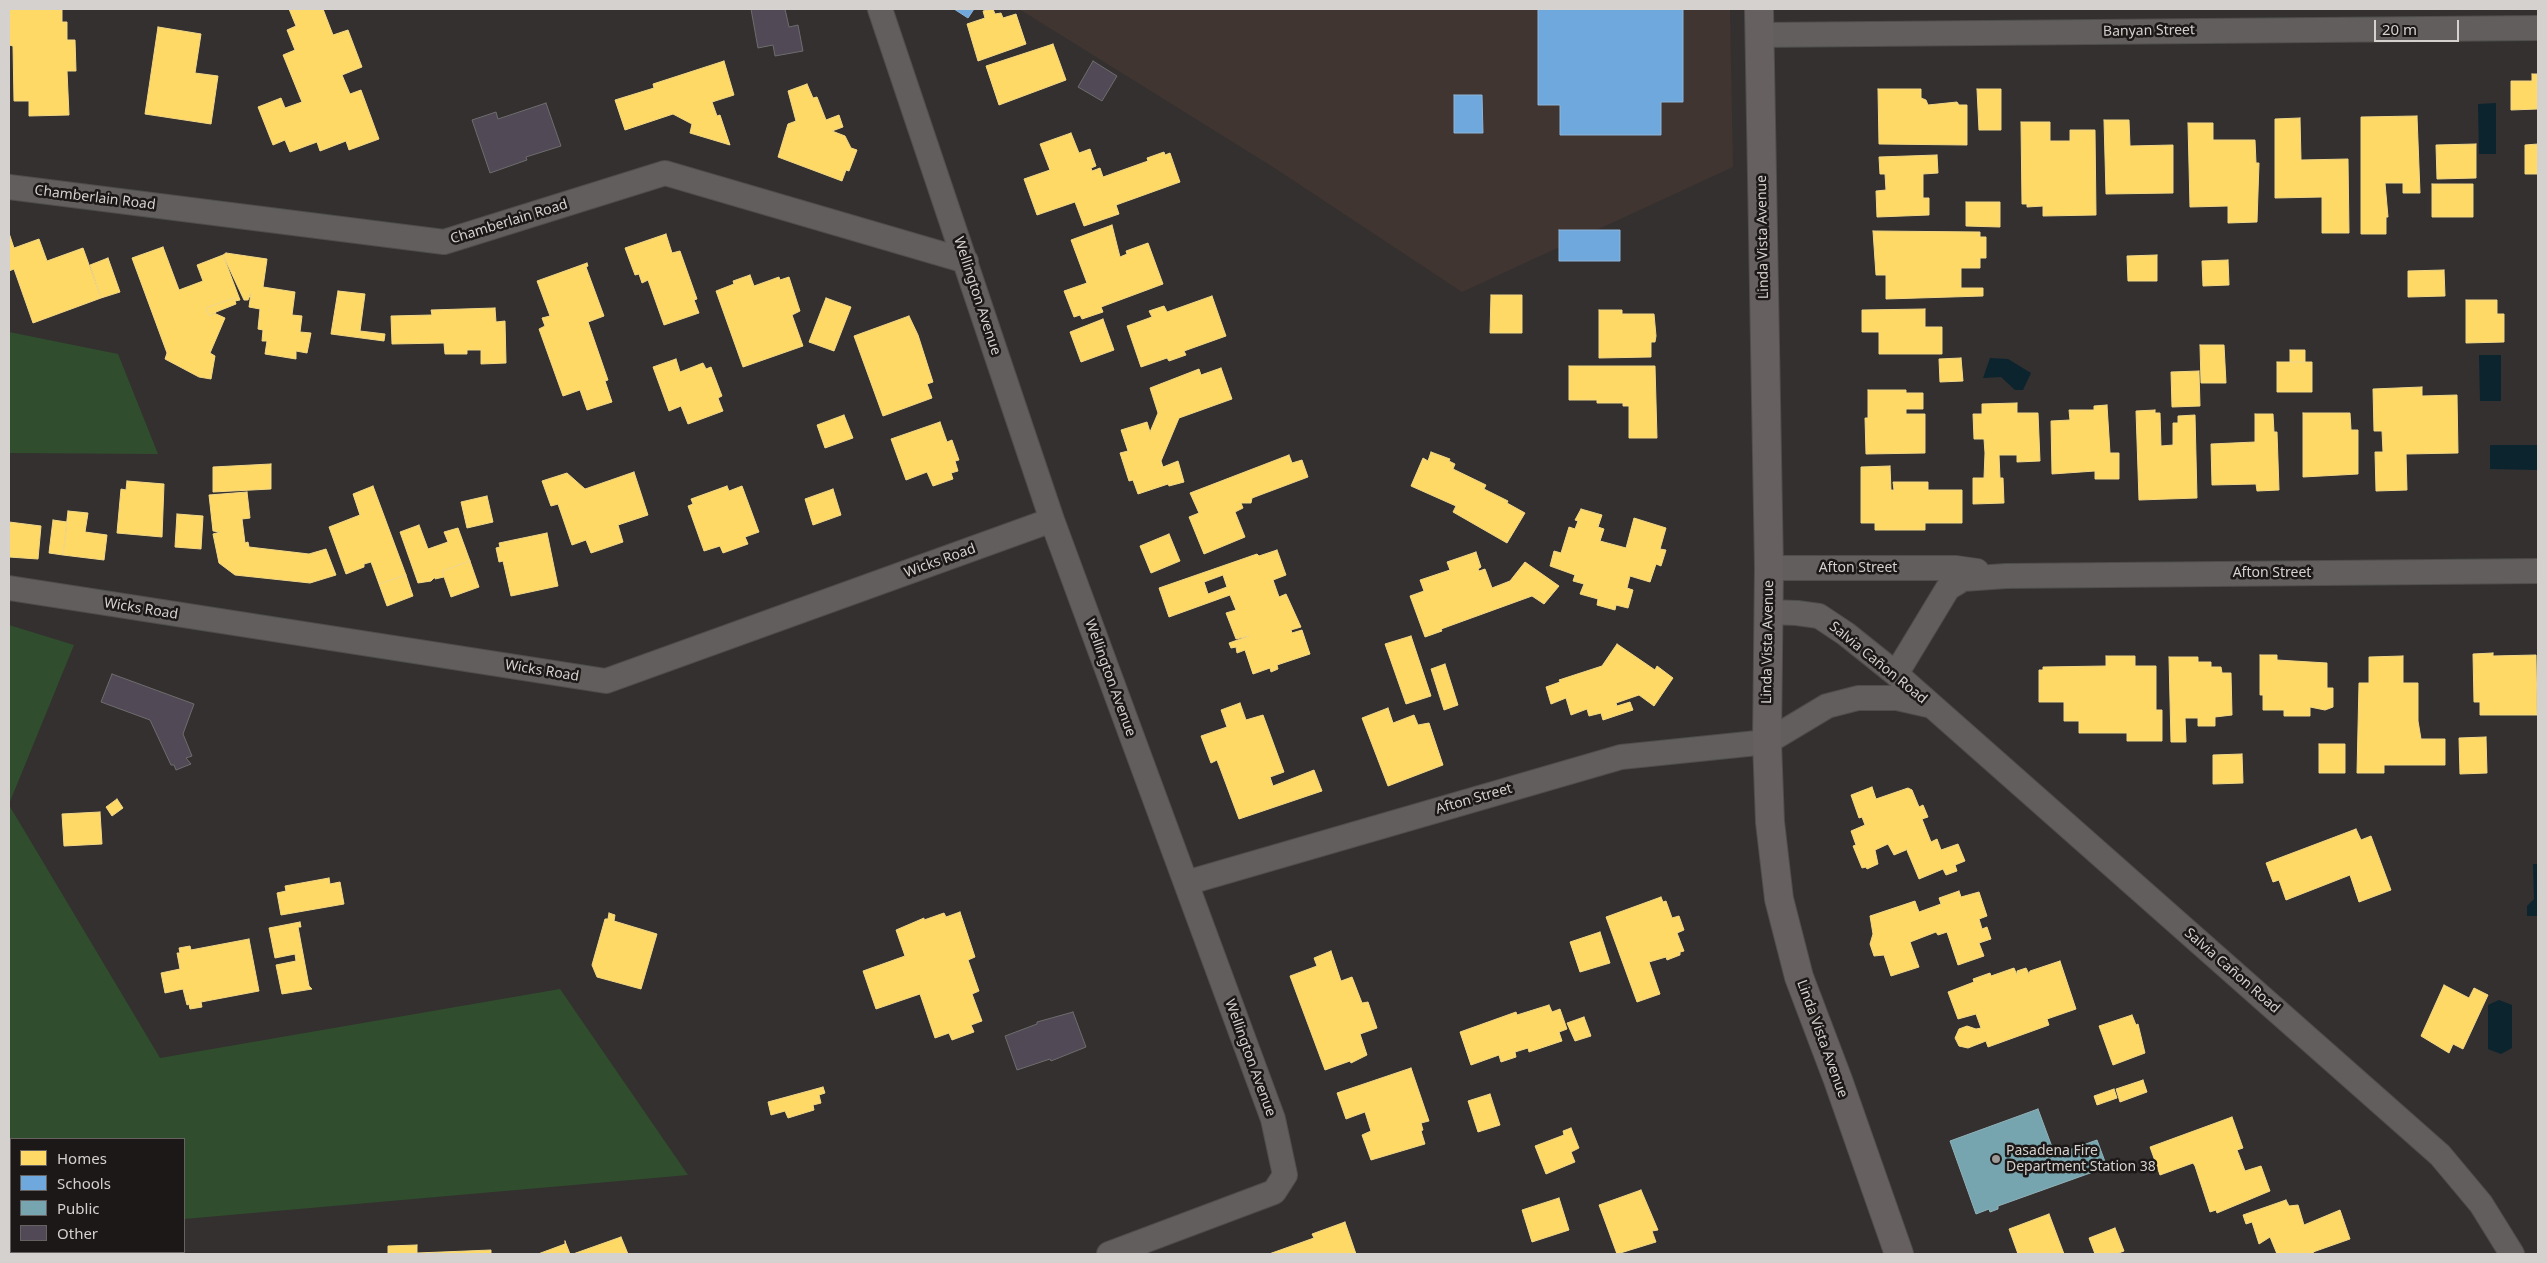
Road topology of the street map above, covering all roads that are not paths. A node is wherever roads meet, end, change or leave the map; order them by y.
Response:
1 (880, 9) edge
2 (1760, 22) edge
3 (2538, 28) edge
4 (9, 187) edge
5 (966, 261) junction
6 (1052, 520) junction
7 (1769, 568) junction
8 (2538, 571) edge
9 (2006, 576) junction
10 (9, 588) edge
11 (1768, 612) junction
12 (1896, 674) junction
13 (1931, 706) junction
14 (1767, 742) junction
15 (1186, 883) junction
16 (1134, 1250) edge
17 (1109, 1254) edge
18 (1899, 1254) edge
19 (2512, 1254) edge

1 - 5 street, Wellington Avenue
2 - 3 street, Banyan Street
2 - 7 main road, Linda Vista Avenue
4 - 5 street, Chamberlain Road
5 - 6 street, Wellington Avenue
6 - 10 street, Wicks Road
6 - 15 street, Wellington Avenue
7 - 9 street, Afton Street
7 - 11 main road, Linda Vista Avenue
8 - 9 street, Afton Street
9 - 12 street, Afton Street
11 - 12 street, Salvia Cañon Road
11 - 14 main road, Linda Vista Avenue
12 - 13 street, Salvia Cañon Road
13 - 14 street, Salvia Cañon Road
13 - 19 street, Salvia Cañon Road
14 - 15 street, Afton Street
14 - 18 main road, Linda Vista Avenue
15 - 16 street, Wellington Avenue
16 - 17 street

